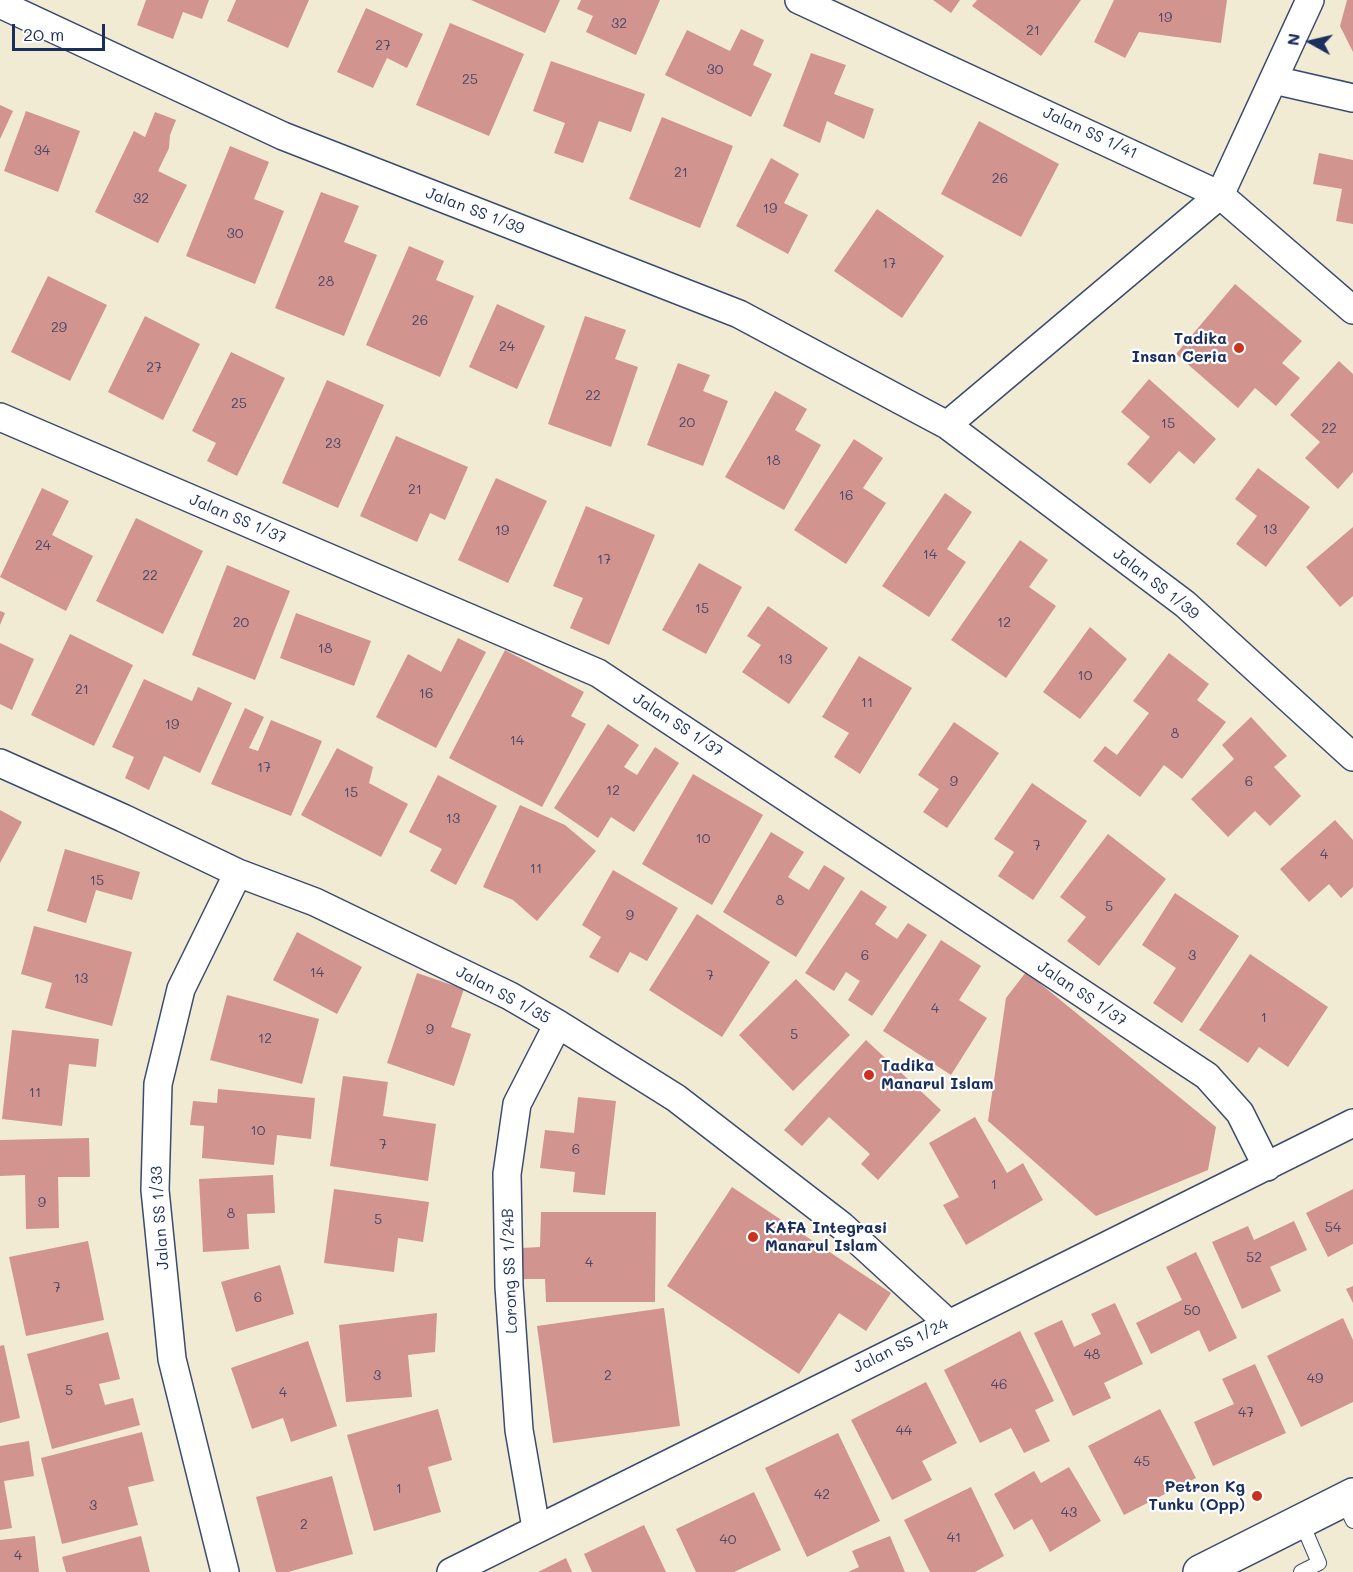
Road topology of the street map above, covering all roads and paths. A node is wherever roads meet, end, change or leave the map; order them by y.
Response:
1 (799, 0) edge
2 (1310, 0) edge
3 (0, 4) edge
4 (1274, 80) junction
5 (1353, 98) edge
6 (1220, 195) junction
7 (1353, 310) edge
8 (0, 417) edge
9 (946, 425) junction
10 (1353, 757) edge
11 (0, 763) edge
12 (238, 873) junction
13 (558, 1024) junction
14 (1353, 1123) edge
15 (1267, 1167) junction
16 (948, 1323) junction
17 (1350, 1506) edge
18 (1301, 1521) junction
19 (536, 1528) junction
20 (1321, 1568) edge
21 (225, 1572) edge
22 (451, 1572) edge
23 (1200, 1572) edge
24 (1301, 1572) edge

1 - 6 street, Jalan SS 1/41
2 - 4 street
3 - 9 street, Jalan SS 1/39
4 - 5 street
4 - 6 street
6 - 7 street, Jalan SS 1/41
6 - 9 street
8 - 15 street, Jalan SS 1/37
9 - 10 street, Jalan SS 1/39
11 - 12 street, Jalan SS 1/35
12 - 13 street, Jalan SS 1/35
12 - 21 street, Jalan SS 1/33
13 - 16 street, Jalan SS 1/35
13 - 19 street, Lorong SS 1/24B
14 - 15 street, Jalan SS 1/24
15 - 16 street, Jalan SS 1/24
16 - 19 street, Jalan SS 1/24
17 - 18 street
18 - 20 lane
18 - 23 street
19 - 22 street, Jalan SS 1/24
20 - 24 lane

